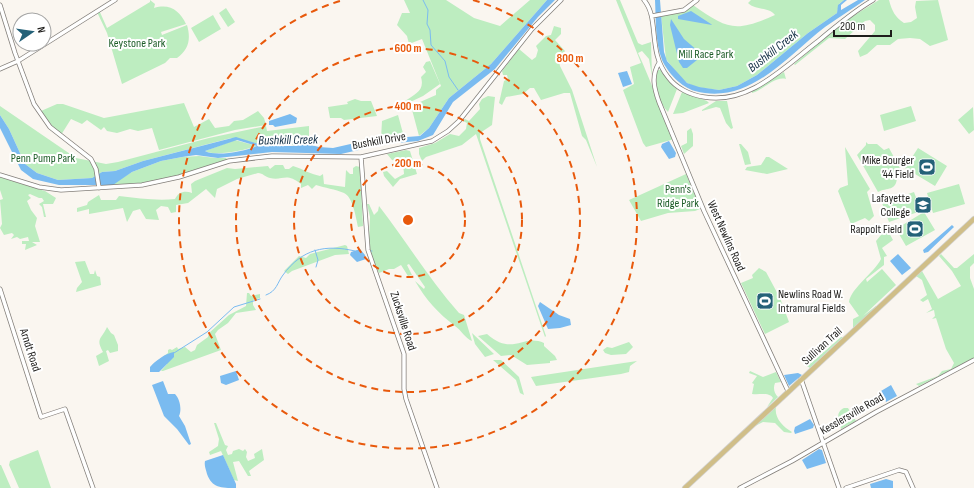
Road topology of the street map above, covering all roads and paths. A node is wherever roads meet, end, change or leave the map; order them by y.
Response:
1 (115, 0) edge
2 (561, 0) edge
3 (644, 0) edge
4 (697, 0) edge
5 (873, 0) edge
6 (0, 5) edge
7 (654, 16) junction
8 (18, 61) junction
9 (659, 63) junction
10 (0, 69) edge
11 (361, 157) junction
12 (0, 175) edge
13 (99, 188) junction
14 (974, 219) edge
15 (0, 289) edge
16 (974, 360) edge
17 (801, 379) junction
18 (788, 391) junction
19 (823, 442) junction
20 (93, 488) edge
21 (437, 488) edge
22 (684, 488) edge
23 (740, 488) edge
24 (839, 488) edge
25 (846, 488) edge
26 (913, 488) edge

1 - 8 street
2 - 11 street, Bushkill Drive
3 - 7 street
4 - 7 street
5 - 9 street
6 - 8 street
7 - 9 street
8 - 10 street
8 - 13 street
9 - 18 street, West Newlins Road
11 - 13 street, Bushkill Drive
11 - 21 street, Zucksville Road
12 - 13 street, Bushkill Drive
14 - 17 main road, Sullivan Trail
15 - 20 street, Arndt Road
16 - 19 street, Kesslersville Road
17 - 18 main road, Sullivan Trail
17 - 19 street
18 - 22 main road, Sullivan Trail
19 - 23 street, Kesslersville Road
19 - 24 street
25 - 26 street

